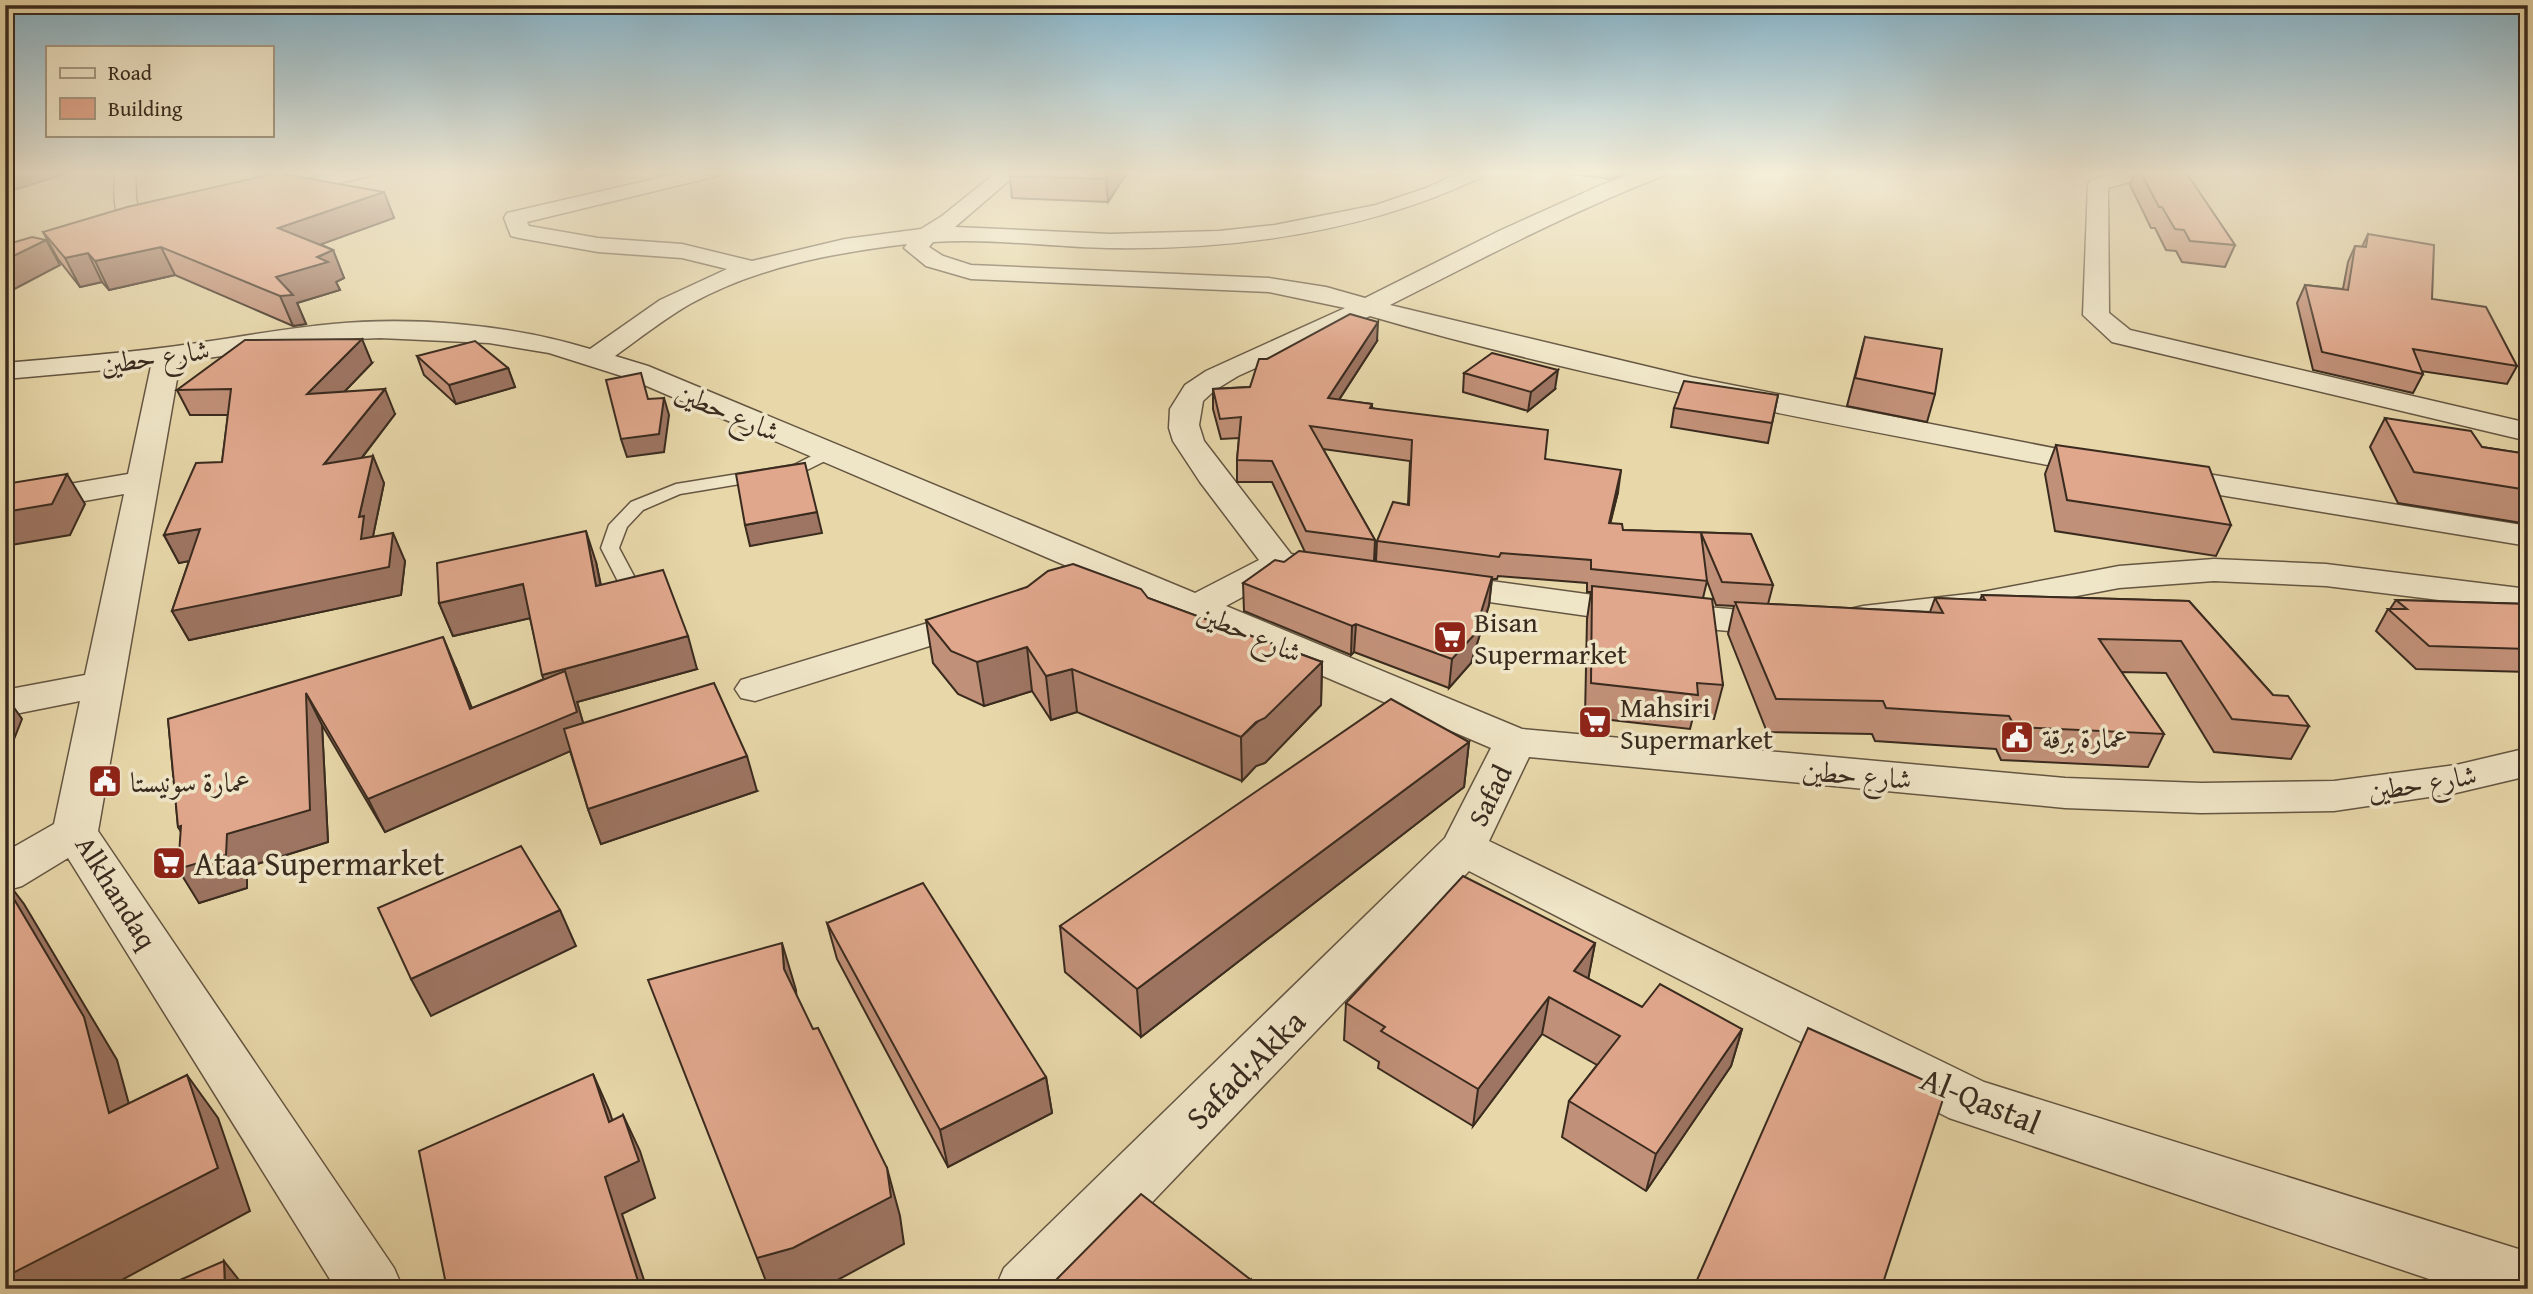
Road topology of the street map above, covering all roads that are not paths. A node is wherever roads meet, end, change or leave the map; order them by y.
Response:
1 (115, 231) edge
2 (521, 231) edge
3 (895, 231) edge
4 (917, 231) edge
5 (959, 231) edge
6 (959, 231) edge
7 (1261, 231) edge
8 (1520, 231) edge
9 (2097, 231) edge
10 (107, 234) edge
11 (971, 234) junction
12 (754, 269) junction
13 (1368, 308) junction
14 (167, 356) junction
15 (594, 359) junction
16 (5, 371) edge
17 (2528, 432) edge
18 (827, 453) junction
19 (143, 481) junction
20 (5, 505) edge
21 (2528, 536) edge
22 (1280, 563) junction
23 (1334, 570) edge
24 (1116, 575) junction
25 (1401, 579) edge
26 (1063, 592) edge
27 (634, 593) edge
28 (2528, 600) edge
29 (1011, 608) edge
30 (1194, 608) junction
31 (104, 684) junction
32 (755, 690) dead end
33 (5, 703) edge
34 (1515, 742) junction
35 (2528, 762) edge
36 (75, 832) junction
37 (1463, 848) junction
38 (5, 874) edge
39 (2528, 1282) edge
40 (372, 1289) edge
41 (1026, 1289) edge

1 - 10 street
2 - 12 street
3 - 12 street
4 - 13 street
5 - 11 street
6 - 11 street
7 - 11 street
8 - 13 street
9 - 17 street
12 - 15 street
13 - 21 street
13 - 22 street
14 - 15 street, شارع حطين
14 - 16 street, شارع حطين
14 - 19 street, Alkhandaq
15 - 18 street, شارع حطين
18 - 24 street, شارع حطين
18 - 27 lane
19 - 20 street
19 - 31 street, Alkhandaq
22 - 23 street
22 - 30 street
24 - 26 street
24 - 30 street, شارع حطين
25 - 28 street
29 - 32 street
30 - 34 street, شارع حطين
31 - 33 street
31 - 36 street, Alkhandaq
34 - 35 street, شارع حطين
34 - 37 street, Safad
36 - 38 street
36 - 40 street, Alkhandaq
37 - 39 street, Al-Qastal
37 - 41 street, Safad;Akka

